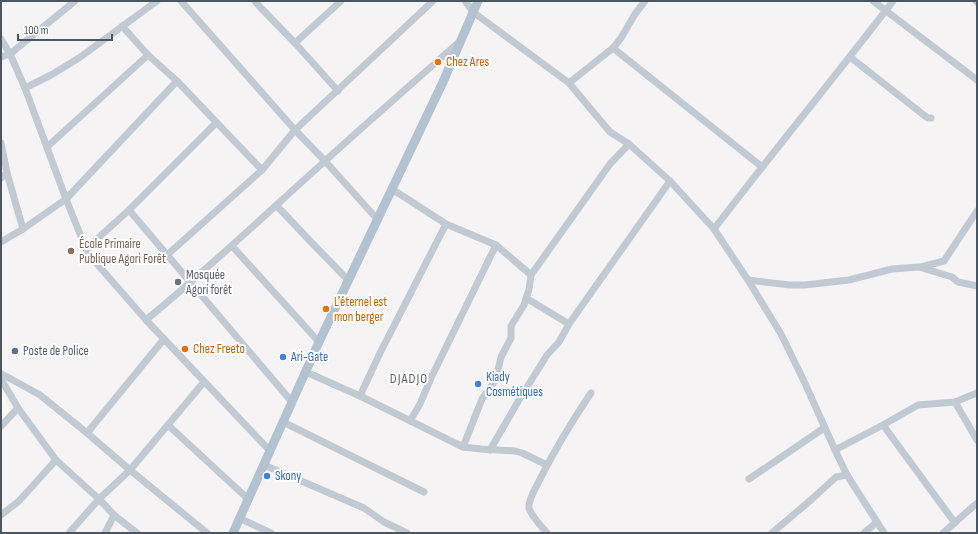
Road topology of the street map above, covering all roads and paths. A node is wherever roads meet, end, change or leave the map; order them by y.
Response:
1 (75, 1) edge
2 (157, 1) edge
3 (181, 1) edge
4 (255, 1) edge
5 (341, 1) edge
6 (433, 1) edge
7 (464, 1) edge
8 (478, 1) edge
9 (645, 1) edge
10 (873, 1) edge
11 (893, 1) edge
12 (886, 10) junction
13 (474, 12) junction
14 (122, 26) junction
15 (1, 39) edge
16 (462, 40) junction
17 (295, 43) junction
18 (613, 48) junction
19 (10, 54) junction
20 (148, 55) junction
21 (1, 57) edge
22 (850, 57) junction
23 (977, 80) edge
24 (177, 81) junction
25 (569, 84) junction
26 (26, 88) junction
27 (338, 91) junction
28 (931, 118) dead end
29 (216, 123) junction
30 (296, 130) junction
31 (1, 143) edge
32 (629, 144) junction
33 (47, 147) junction
34 (325, 161) junction
35 (762, 167) junction
36 (262, 170) junction
37 (8, 173) junction
38 (1, 178) edge
39 (670, 181) junction
40 (392, 189) junction
41 (66, 199) junction
42 (277, 206) junction
43 (129, 210) junction
44 (976, 214) edge
45 (378, 220) junction
46 (446, 224) junction
47 (23, 229) junction
48 (714, 229) junction
49 (1, 242) edge
50 (496, 245) junction
51 (232, 246) junction
52 (86, 249) junction
53 (167, 255) junction
54 (944, 261) junction
55 (920, 267) junction
56 (531, 275) junction
57 (952, 277) junction
58 (748, 280) junction
59 (349, 281) junction
60 (191, 283) junction
61 (977, 286) edge
62 (526, 298) junction
63 (146, 320) junction
64 (569, 324) junction
65 (164, 339) junction
66 (319, 342) junction
67 (306, 372) junction
68 (1, 374) edge
69 (1, 378) edge
70 (204, 382) junction
71 (591, 393) dead end
72 (977, 393) edge
73 (360, 396) junction
74 (292, 402) junction
75 (955, 402) junction
76 (18, 408) junction
77 (410, 421) junction
78 (283, 422) junction
79 (168, 425) junction
80 (883, 425) junction
81 (1, 426) edge
82 (824, 428) junction
83 (87, 433) junction
84 (977, 440) edge
85 (463, 447) junction
86 (490, 450) junction
87 (835, 450) junction
88 (270, 451) junction
89 (56, 460) junction
90 (264, 465) junction
91 (547, 465) junction
92 (130, 470) junction
93 (848, 475) junction
94 (749, 479) dead end
95 (424, 492) dead end
96 (99, 499) junction
97 (248, 499) junction
98 (977, 503) edge
99 (1, 515) edge
100 (114, 515) junction
101 (239, 518) junction
102 (877, 522) junction
103 (955, 523) junction
104 (68, 533) edge
105 (105, 533) edge
106 (137, 533) edge
107 (207, 533) edge
108 (233, 533) edge
109 (271, 533) edge
110 (407, 533) edge
111 (547, 533) edge
112 (772, 533) edge
113 (864, 533) edge
114 (884, 533) edge
115 (943, 533) edge

1 - 19 street
2 - 14 street
3 - 30 street
4 - 17 street
5 - 17 street
6 - 27 street
7 - 13 street
8 - 13 main road
9 - 18 street
10 - 12 street
11 - 12 street
12 - 22 street
12 - 23 street
13 - 16 main road
13 - 25 street
14 - 20 street
14 - 26 street
15 - 19 street
16 - 34 street
16 - 40 main road
17 - 27 street
18 - 25 street
18 - 35 street
19 - 21 street
19 - 26 street
20 - 24 street
20 - 33 street
22 - 28 street
22 - 35 street
24 - 29 street
24 - 41 street
25 - 32 street
26 - 33 street
27 - 30 street
29 - 36 street
29 - 43 street
30 - 34 street
30 - 36 street
31 - 37 street
32 - 39 street
32 - 56 street
33 - 41 street
34 - 42 street
34 - 45 street
35 - 48 street
36 - 53 street
37 - 38 street
37 - 47 street
39 - 48 street
39 - 64 street
40 - 45 main road
40 - 46 street
41 - 47 street
41 - 52 street
42 - 51 street
42 - 59 street
43 - 52 street
43 - 53 street
44 - 54 street
45 - 59 main road
46 - 50 street
46 - 73 street
47 - 49 street
48 - 58 street
50 - 56 street
50 - 77 street
51 - 60 street
51 - 66 street
52 - 63 street
53 - 60 street
54 - 55 street
54 - 57 street
55 - 57 street
55 - 58 street
56 - 62 street
57 - 61 street
58 - 82 street
59 - 66 main road
60 - 63 street
60 - 74 street
62 - 64 street
62 - 85 street
63 - 65 street
64 - 86 street
65 - 70 street
65 - 83 street
66 - 67 main road
67 - 73 street
67 - 74 main road
68 - 83 street
69 - 76 street
70 - 79 street
70 - 88 street
71 - 91 street
72 - 75 street
73 - 77 street
74 - 78 main road
75 - 80 street
75 - 84 street
76 - 81 street
76 - 89 street
77 - 85 street
78 - 88 main road
78 - 95 street
79 - 92 street
79 - 97 street
80 - 87 street
80 - 103 street
82 - 87 street
82 - 94 street
83 - 92 street
85 - 86 street
86 - 91 street
87 - 93 street
88 - 90 main road
89 - 96 street
89 - 99 street
90 - 97 main road
90 - 110 street
91 - 111 street
92 - 96 street
92 - 107 street
93 - 102 street
93 - 112 street
96 - 100 street
96 - 104 street
97 - 101 main road
98 - 103 street
100 - 105 street
100 - 106 street
101 - 108 main road
101 - 109 street
102 - 113 street
102 - 114 street
103 - 115 street

